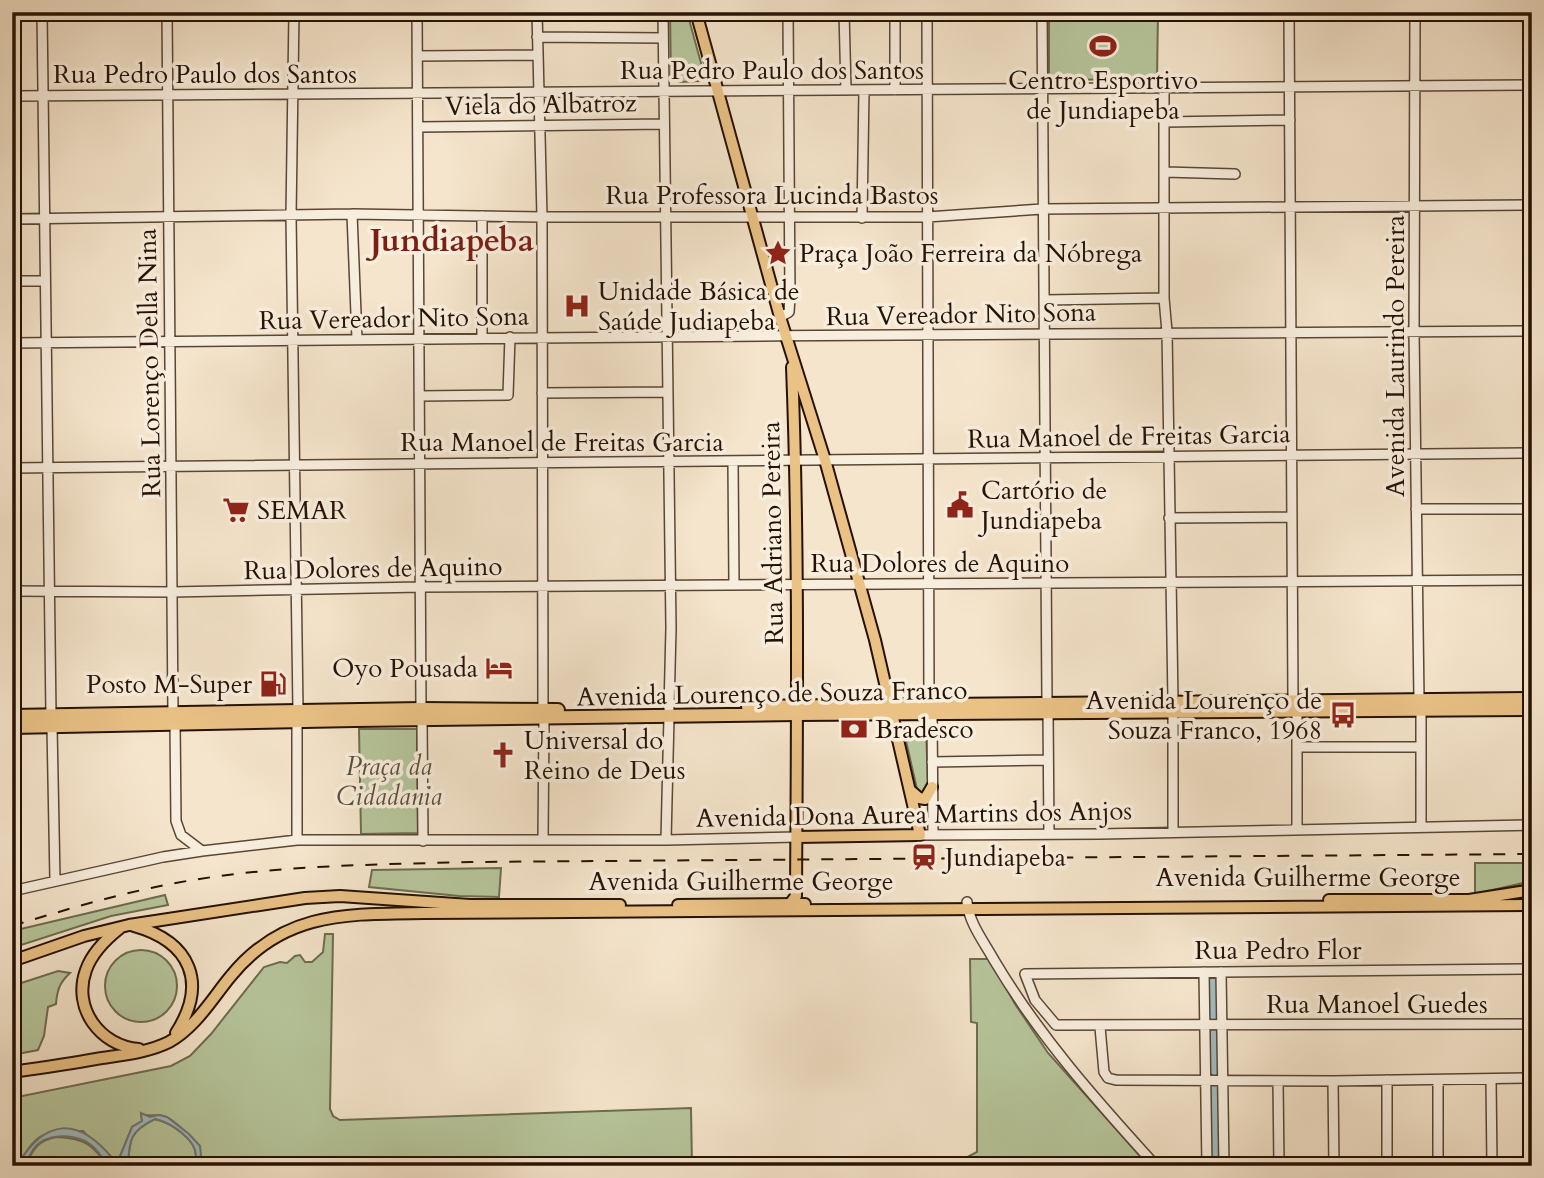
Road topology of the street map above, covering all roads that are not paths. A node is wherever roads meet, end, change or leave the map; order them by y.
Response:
1 (42, 12) edge
2 (167, 12) edge
3 (294, 12) edge
4 (417, 12) edge
5 (537, 12) edge
6 (663, 12) edge
7 (696, 12) edge
8 (788, 12) edge
9 (844, 12) edge
10 (895, 12) edge
11 (928, 12) edge
12 (1042, 12) edge
13 (1289, 12) edge
14 (1415, 12) edge
15 (537, 37) junction
16 (663, 38) junction
17 (417, 55) junction
18 (538, 55) junction
19 (1532, 85) edge
20 (1415, 86) junction
21 (1164, 87) junction
22 (1290, 87) junction
23 (1042, 88) junction
24 (928, 89) junction
25 (788, 90) junction
26 (846, 90) junction
27 (863, 90) junction
28 (895, 90) junction
29 (538, 92) junction
30 (664, 92) junction
31 (718, 92) junction
32 (417, 93) junction
33 (294, 94) junction
34 (167, 95) junction
35 (12, 96) edge
36 (43, 96) junction
37 (1290, 120) junction
38 (1165, 122) junction
39 (664, 124) junction
40 (538, 125) junction
41 (418, 127) junction
42 (1165, 173) junction
43 (1235, 174) dead end
44 (1532, 205) edge
45 (1291, 206) junction
46 (1416, 206) junction
47 (1042, 209) junction
48 (1165, 209) junction
49 (352, 214) junction
50 (291, 216) junction
51 (419, 216) junction
52 (482, 216) junction
53 (542, 217) junction
54 (666, 217) junction
55 (752, 217) junction
56 (791, 217) junction
57 (927, 217) junction
58 (168, 218) junction
59 (862, 218) junction
60 (12, 219) edge
61 (45, 219) junction
62 (12, 281) edge
63 (45, 281) junction
64 (1164, 298) junction
65 (1045, 300) junction
66 (780, 317) junction
67 (1291, 331) junction
68 (1532, 331) edge
69 (1167, 332) junction
70 (1414, 332) junction
71 (1045, 333) junction
72 (928, 334) junction
73 (541, 336) junction
74 (667, 336) junction
75 (482, 337) junction
76 (510, 337) junction
77 (786, 337) junction
78 (420, 338) junction
79 (356, 339) junction
80 (293, 340) junction
81 (12, 343) edge
82 (46, 343) junction
83 (169, 343) junction
84 (791, 354) junction
85 (668, 392) junction
86 (542, 393) junction
87 (420, 396) junction
88 (1416, 452) junction
89 (1532, 453) edge
90 (1292, 455) junction
91 (1168, 456) junction
92 (1044, 458) junction
93 (928, 459) junction
94 (825, 460) junction
95 (795, 461) junction
96 (543, 462) junction
97 (669, 462) junction
98 (733, 462) junction
99 (421, 463) junction
100 (294, 465) junction
101 (171, 466) junction
102 (48, 467) junction
103 (12, 468) edge
104 (1416, 509) junction
105 (1532, 509) edge
106 (1292, 517) junction
107 (1169, 518) junction
108 (1532, 580) edge
109 (1416, 581) junction
110 (1047, 583) junction
111 (1170, 583) junction
112 (1293, 583) junction
113 (734, 584) junction
114 (858, 584) junction
115 (929, 584) junction
116 (670, 585) junction
117 (796, 585) junction
118 (544, 586) junction
119 (421, 587) junction
120 (296, 589) junction
121 (12, 591) edge
122 (49, 591) junction
123 (172, 592) junction
124 (1532, 699) edge
125 (1420, 704) junction
126 (1295, 705) junction
127 (1173, 706) junction
128 (1047, 707) junction
129 (892, 709) junction
130 (930, 709) junction
131 (1532, 709) edge
132 (798, 710) junction
133 (669, 713) junction
134 (421, 714) junction
135 (544, 714) junction
136 (12, 716) edge
137 (298, 716) junction
138 (174, 718) junction
139 (51, 721) junction
140 (12, 727) edge
141 (1297, 747) junction
142 (1421, 747) junction
143 (1048, 760) junction
144 (932, 762) junction
145 (932, 787) junction
146 (911, 791) junction
147 (1532, 825) edge
148 (1421, 827) junction
149 (1297, 830) junction
150 (1173, 832) junction
151 (933, 834) junction
152 (1049, 834) junction
153 (920, 835) junction
154 (797, 836) junction
155 (297, 840) junction
156 (543, 840) junction
157 (666, 840) junction
158 (424, 841) junction
159 (202, 851) junction
160 (55, 880) junction
161 (1532, 890) edge
162 (12, 891) edge
163 (797, 901) junction
164 (967, 905) junction
165 (1532, 907) edge
166 (126, 926) junction
167 (12, 961) edge
168 (1532, 969) edge
169 (1204, 972) junction
170 (1222, 972) junction
171 (1025, 974) joint
172 (1532, 1024) edge
173 (1206, 1026) junction
174 (1222, 1026) junction
175 (1100, 1027) junction
176 (170, 1041) junction
177 (156, 1047) junction
178 (12, 1072) edge
179 (1532, 1078) edge
180 (1491, 1079) junction
181 (1387, 1080) junction
182 (1438, 1080) junction
183 (1206, 1081) junction
184 (1223, 1081) junction
185 (1278, 1081) junction
186 (1333, 1081) junction
187 (1156, 1166) edge
188 (1207, 1166) edge
189 (1224, 1166) edge
190 (1279, 1166) edge
191 (1334, 1166) edge
192 (1387, 1166) edge
193 (1438, 1166) edge
194 (1492, 1166) edge

1 - 36 street
2 - 34 street, Rua Lorenço Della Nina
3 - 33 street
4 - 17 street
5 - 15 street
6 - 16 street
7 - 31 main road
8 - 25 street
9 - 26 street
10 - 28 street
11 - 24 street
12 - 23 street
13 - 22 street
14 - 20 street, Avenida Laurindo Pereira
15 - 16 street
15 - 18 street
16 - 30 street
17 - 18 street
17 - 32 street
18 - 29 street
19 - 20 street, Rua Pedro Paulo dos Santos
20 - 22 street, Rua Pedro Paulo dos Santos
20 - 46 street, Avenida Laurindo Pereira
21 - 22 street, Rua Pedro Paulo dos Santos
21 - 23 street, Rua Pedro Paulo dos Santos
21 - 38 street
22 - 37 street
23 - 24 street, Rua Pedro Paulo dos Santos
23 - 47 street
24 - 28 street, Rua Pedro Paulo dos Santos
24 - 57 street
25 - 26 street, Rua Pedro Paulo dos Santos
25 - 31 street, Rua Pedro Paulo dos Santos
25 - 56 street
26 - 27 street, Rua Pedro Paulo dos Santos
27 - 28 street, Rua Pedro Paulo dos Santos
27 - 59 street
29 - 30 street, Rua Pedro Paulo dos Santos
29 - 32 street, Rua Pedro Paulo dos Santos
29 - 40 street
30 - 31 street, Rua Pedro Paulo dos Santos
30 - 39 street
31 - 55 main road
32 - 33 street, Rua Pedro Paulo dos Santos
32 - 41 street
33 - 34 street, Rua Pedro Paulo dos Santos
33 - 50 street
34 - 36 street, Rua Pedro Paulo dos Santos
34 - 58 street, Rua Lorenço Della Nina
35 - 36 street, Rua Pedro Paulo dos Santos
36 - 61 street
37 - 38 street
37 - 45 street
38 - 42 street
39 - 40 street, Viela do Albatroz
39 - 54 street
40 - 41 street, Viela do Albatroz
40 - 53 street
41 - 51 street
42 - 43 street
42 - 48 street
44 - 46 street, Rua Professora Lucinda Bastos
45 - 46 street, Rua Professora Lucinda Bastos
45 - 48 street, Rua Professora Lucinda Bastos
45 - 67 street
46 - 70 street, Avenida Laurindo Pereira
47 - 48 street, Rua Professora Lucinda Bastos
47 - 57 street, Rua Professora Lucinda Bastos
47 - 65 street
48 - 64 street
49 - 50 street, Rua Professora Lucinda Bastos
49 - 51 street, Rua Professora Lucinda Bastos
49 - 79 street
50 - 58 street, Rua Professora Lucinda Bastos
50 - 80 street
51 - 52 street, Rua Professora Lucinda Bastos
51 - 78 street
52 - 53 street, Rua Professora Lucinda Bastos
52 - 75 street
53 - 54 street, Rua Professora Lucinda Bastos
53 - 73 street
54 - 55 street, Rua Professora Lucinda Bastos
54 - 74 street
55 - 56 street, Rua Professora Lucinda Bastos
55 - 66 main road
56 - 59 street, Rua Professora Lucinda Bastos
56 - 66 street
57 - 59 street, Rua Professora Lucinda Bastos
57 - 72 street
58 - 61 street, Rua Professora Lucinda Bastos
58 - 83 street, Rua Lorenço Della Nina
60 - 61 street, Rua Professora Lucinda Bastos
61 - 63 street
62 - 63 street
63 - 82 street
64 - 65 street
64 - 69 street
65 - 71 street
66 - 77 main road
67 - 69 street, Rua Vereador Nito Sona
67 - 70 street, Rua Vereador Nito Sona
67 - 90 street
68 - 70 street, Rua Vereador Nito Sona
69 - 71 street, Rua Vereador Nito Sona
69 - 91 street
70 - 88 street, Avenida Laurindo Pereira
71 - 72 street, Rua Vereador Nito Sona
71 - 92 street
72 - 77 street, Rua Vereador Nito Sona
72 - 93 street
73 - 74 street, Rua Vereador Nito Sona
73 - 76 street, Rua Vereador Nito Sona
73 - 86 street
74 - 77 street, Rua Vereador Nito Sona
74 - 85 street
75 - 76 street, Rua Vereador Nito Sona
75 - 78 street, Rua Vereador Nito Sona
76 - 87 street
77 - 84 main road
78 - 79 street, Rua Vereador Nito Sona
78 - 87 street
79 - 80 street, Rua Vereador Nito Sona
80 - 83 street, Rua Vereador Nito Sona
80 - 100 street
81 - 82 street, Rua Vereador Nito Sona
82 - 83 street, Rua Vereador Nito Sona
82 - 102 street
83 - 101 street, Rua Lorenço Della Nina
84 - 94 main road
84 - 95 main road, Rua Adriano Pereira
85 - 86 street
85 - 97 street
86 - 96 street
87 - 99 street
88 - 89 street, Rua Manoel de Freitas Garcia
88 - 90 street, Rua Manoel de Freitas Garcia
88 - 104 street, Avenida Laurindo Pereira
90 - 91 street, Rua Manoel de Freitas Garcia
90 - 106 street
91 - 92 street, Rua Manoel de Freitas Garcia
91 - 107 street
92 - 93 street, Rua Manoel de Freitas Garcia
92 - 110 street
93 - 94 street, Rua Manoel de Freitas Garcia
93 - 115 street
94 - 95 street, Rua Manoel de Freitas Garcia
94 - 114 main road
95 - 98 street, Rua Manoel de Freitas Garcia
95 - 117 main road, Rua Adriano Pereira
96 - 97 street, Rua Manoel de Freitas Garcia
96 - 99 street, Rua Manoel de Freitas Garcia
96 - 118 street
97 - 98 street, Rua Manoel de Freitas Garcia
97 - 116 street
98 - 113 street
99 - 100 street, Rua Manoel de Freitas Garcia
99 - 119 street
100 - 101 street, Rua Manoel de Freitas Garcia
100 - 120 street
101 - 102 street, Rua Manoel de Freitas Garcia
101 - 123 street, Rua Lorenço Della Nina
102 - 103 street, Rua Manoel de Freitas Garcia
102 - 122 street
104 - 105 street
104 - 109 street, Avenida Laurindo Pereira
106 - 107 street
106 - 112 street
107 - 111 street
108 - 109 street, Rua Dolores de Aquino
109 - 112 street, Rua Dolores de Aquino
109 - 125 street, Avenida Laurindo Pereira
110 - 111 street, Rua Dolores de Aquino
110 - 115 street, Rua Dolores de Aquino
110 - 128 street
111 - 112 street, Rua Dolores de Aquino
111 - 127 street
112 - 126 street
113 - 116 street, Rua Dolores de Aquino
113 - 117 street, Rua Dolores de Aquino
114 - 115 street, Rua Dolores de Aquino
114 - 117 street, Rua Dolores de Aquino
114 - 129 main road
115 - 130 street
116 - 118 street, Rua Dolores de Aquino
116 - 133 street
117 - 132 main road, Rua Adriano Pereira
118 - 119 street, Rua Dolores de Aquino
118 - 135 street
119 - 120 street, Rua Dolores de Aquino
119 - 134 street
120 - 123 street, Rua Dolores de Aquino
120 - 137 street
121 - 122 street, Rua Dolores de Aquino
122 - 123 street, Rua Dolores de Aquino
122 - 139 street
123 - 138 street, Rua Lorenço Della Nina
124 - 125 highway, Avenida Lourenço de Souza Franco
125 - 126 highway, Avenida Lourenço de Souza Franco
125 - 131 highway, Avenida Lourenço de Souza Franco
125 - 142 street, Avenida Laurindo Pereira
126 - 127 highway, Avenida Lourenço de Souza Franco
126 - 141 street
127 - 128 highway, Avenida Lourenço de Souza Franco
127 - 150 street
128 - 130 highway, Avenida Lourenço de Souza Franco
128 - 143 street
129 - 130 highway, Avenida Lourenço de Souza Franco
129 - 132 highway, Avenida Lourenço de Souza Franco
129 - 146 main road
130 - 144 street
132 - 133 highway, Avenida Lourenço de Souza Franco
132 - 154 main road, Rua Adriano Pereira
133 - 135 highway, Avenida Lourenço de Souza Franco
133 - 157 street
134 - 135 highway, Avenida Lourenço de Souza Franco
134 - 137 highway, Avenida Lourenço de Souza Franco
134 - 158 street
135 - 156 street
136 - 139 highway, Avenida Lourenço de Souza Franco
137 - 138 highway, Avenida Lourenço de Souza Franco
137 - 155 street
138 - 139 highway, Avenida Lourenço de Souza Franco
138 - 159 street, Rua Lorenço Della Nina
139 - 140 highway, Avenida Lourenço de Souza Franco
139 - 160 street
141 - 142 street
141 - 149 street
142 - 148 street, Avenida Laurindo Pereira
143 - 144 street
143 - 152 street
144 - 145 street
145 - 146 main road
145 - 151 street
146 - 153 main road
147 - 148 street, Avenida Dona Aurea Martins dos Anjos
148 - 149 street, Avenida Dona Aurea Martins dos Anjos
149 - 150 street, Avenida Dona Aurea Martins dos Anjos
150 - 152 street, Avenida Dona Aurea Martins dos Anjos
151 - 152 street, Avenida Dona Aurea Martins dos Anjos
151 - 153 street, Avenida Dona Aurea Martins dos Anjos
153 - 154 main road, Avenida Dona Aurea Martins dos Anjos
154 - 157 street, Avenida Dona Aurea Martins dos Anjos
154 - 163 main road, Rua Adriano Pereira
155 - 158 street, Avenida Dona Aurea Martins dos Anjos
155 - 159 street, Avenida Dona Aurea Martins dos Anjos
156 - 157 street, Avenida Dona Aurea Martins dos Anjos
156 - 158 street, Avenida Dona Aurea Martins dos Anjos
159 - 160 street, Avenida Dona Aurea Martins dos Anjos
160 - 162 street, Avenida Dona Aurea Martins dos Anjos
161 - 164 main road, Avenida Guilherme George
163 - 164 main road, Avenida Guilherme George
163 - 166 main road, Avenida Guilherme George
164 - 165 main road, Avenida Guilherme George
164 - 176 main road, Avenida Guilherme George
164 - 187 street
166 - 167 main road, Avenida Guilherme George
166 - 176 main road
166 - 177 main road
168 - 170 street, Rua Pedro Flor
169 - 170 street, Rua Pedro Flor
169 - 171 street, Rua Pedro Flor
169 - 173 street
170 - 174 street
171 - 175 street, Rua Manoel Guedes
172 - 174 street, Rua Manoel Guedes
173 - 174 street, Rua Manoel Guedes
173 - 175 street, Rua Manoel Guedes
173 - 183 street
174 - 184 street
175 - 183 street
176 - 177 main road
177 - 178 main road
179 - 180 street
180 - 182 street
180 - 194 street
181 - 182 street
181 - 186 street
181 - 192 street
182 - 193 street
183 - 184 street
183 - 188 street
184 - 185 street
184 - 189 street
185 - 186 street
185 - 190 street
186 - 191 street

